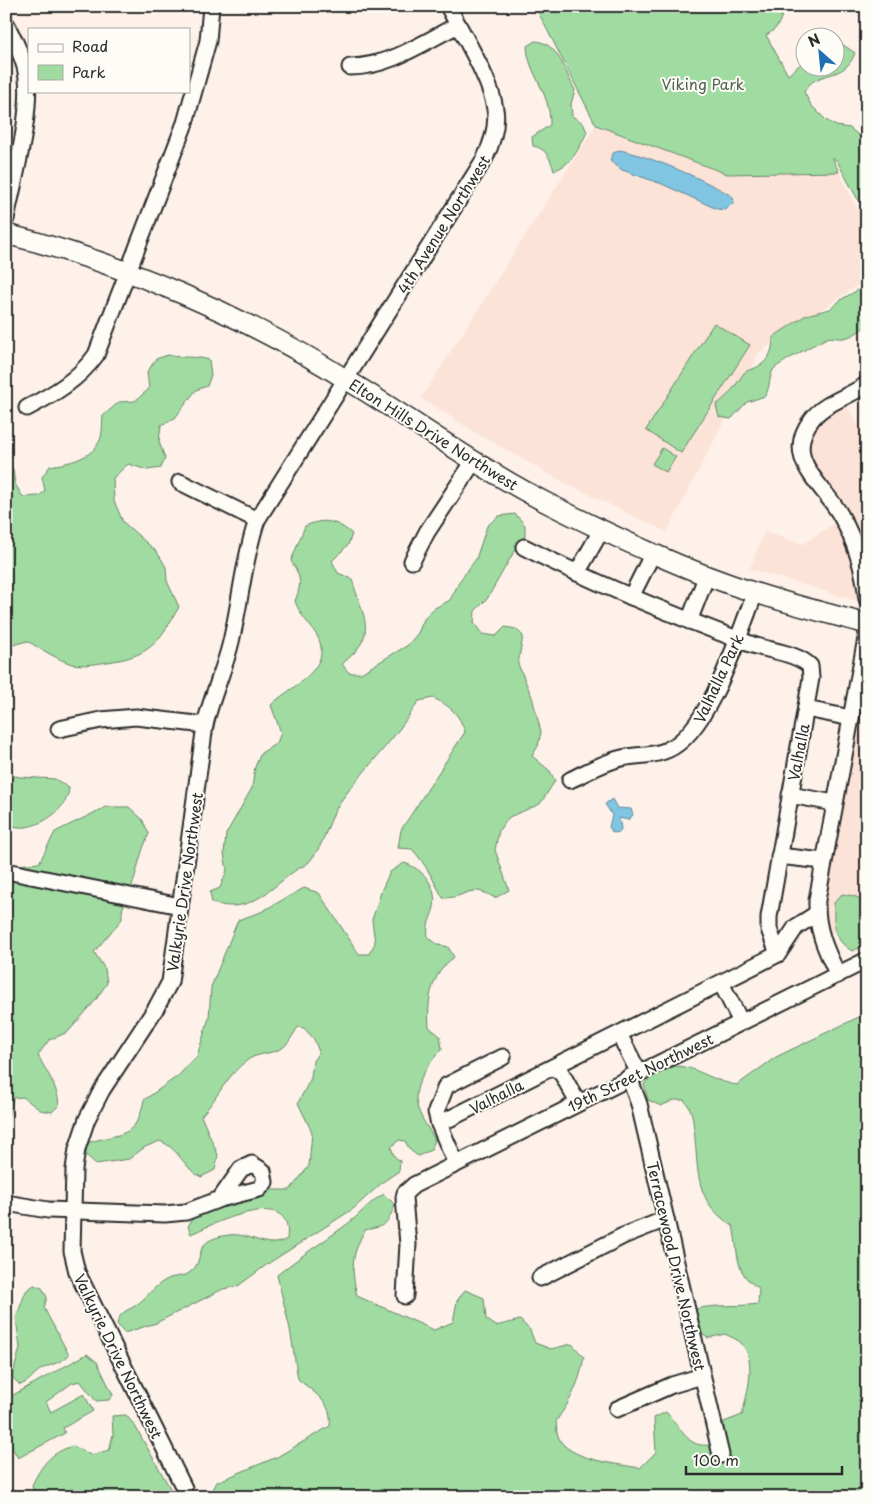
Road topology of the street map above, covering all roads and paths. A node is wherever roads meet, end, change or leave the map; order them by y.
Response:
1 (211, 6) edge
2 (448, 6) edge
3 (6, 24) edge
4 (458, 25) junction
5 (350, 67) dead end
6 (6, 218) edge
7 (6, 234) edge
8 (128, 274) junction
9 (346, 379) junction
10 (867, 384) edge
11 (27, 408) dead end
12 (474, 461) junction
13 (180, 482) dead end
14 (257, 520) junction
15 (602, 529) junction
16 (524, 546) dead end
17 (653, 553) junction
18 (412, 561) dead end
19 (577, 573) junction
20 (707, 575) junction
21 (755, 593) junction
22 (631, 597) junction
23 (867, 600) edge
24 (689, 621) junction
25 (867, 624) edge
26 (867, 633) edge
27 (738, 639) junction
28 (806, 710) junction
29 (851, 718) junction
30 (205, 725) junction
31 (58, 728) dead end
32 (570, 780) dead end
33 (790, 795) junction
34 (834, 803) junction
35 (779, 856) junction
36 (823, 862) junction
37 (6, 872) edge
38 (180, 906) junction
39 (816, 914) junction
40 (778, 954) junction
41 (867, 960) edge
42 (838, 975) junction
43 (721, 983) junction
44 (741, 1022) junction
45 (619, 1034) junction
46 (503, 1057) dead end
47 (554, 1067) junction
48 (634, 1075) junction
49 (578, 1103) junction
50 (439, 1124) junction
51 (456, 1164) junction
52 (220, 1199) dead end
53 (6, 1203) edge
54 (72, 1210) junction
55 (666, 1219) junction
56 (540, 1278) dead end
57 (404, 1296) dead end
58 (702, 1376) junction
59 (617, 1409) dead end
60 (721, 1455) dead end
61 (184, 1488) dead end

1 - 8 street
2 - 4 street, 4th Avenue Northwest
3 - 6 street
4 - 5 street
4 - 9 street, 4th Avenue Northwest
7 - 8 main road, Elton Hills Drive Northwest
8 - 9 main road, Elton Hills Drive Northwest
8 - 11 street
9 - 12 main road, Elton Hills Drive Northwest
9 - 14 street, Valkyrie Drive Northwest
10 - 23 street
12 - 15 main road, Elton Hills Drive Northwest
12 - 18 street
13 - 14 street
14 - 30 street, Valkyrie Drive Northwest
15 - 17 main road, Elton Hills Drive Northwest
15 - 19 street
16 - 19 street, Valhalla
17 - 20 main road, Elton Hills Drive Northwest
17 - 22 street
19 - 22 street, Valhalla
20 - 21 main road, Elton Hills Drive Northwest
20 - 24 street
21 - 25 main road, Elton Hills Drive Northwest
21 - 27 street, Valhalla Park
22 - 24 street, Valhalla
24 - 27 street, Valhalla
26 - 29 street
27 - 28 street, Valhalla
27 - 32 street, Valhalla Park
28 - 29 street, Valhalla
28 - 33 street, Valhalla
29 - 34 street
30 - 31 street
30 - 38 street, Valkyrie Drive Northwest
33 - 34 street, Valhalla
33 - 35 street, Valhalla
34 - 36 street
35 - 36 street
35 - 40 street, Valhalla
36 - 39 street
37 - 38 street
38 - 54 street, Valkyrie Drive Northwest
39 - 40 street, Valhalla
39 - 42 street
40 - 43 street, Valhalla
41 - 42 street, 19th Street Northwest
42 - 44 street, 19th Street Northwest
43 - 44 street
43 - 45 street, Valhalla
44 - 48 street, 19th Street Northwest
45 - 47 street, Valhalla
45 - 48 street
46 - 50 street, Valhalla
47 - 49 street
47 - 50 street, Valhalla
48 - 49 street, 19th Street Northwest
48 - 55 street, Terracewood Drive Northwest
49 - 51 street, 19th Street Northwest
50 - 51 street, Valhalla
51 - 57 street, 19th Street Northwest
52 - 54 street
53 - 54 street
54 - 61 street, Valkyrie Drive Northwest
55 - 56 street
55 - 58 street, Terracewood Drive Northwest
58 - 59 street
58 - 60 street, Terracewood Drive Northwest

